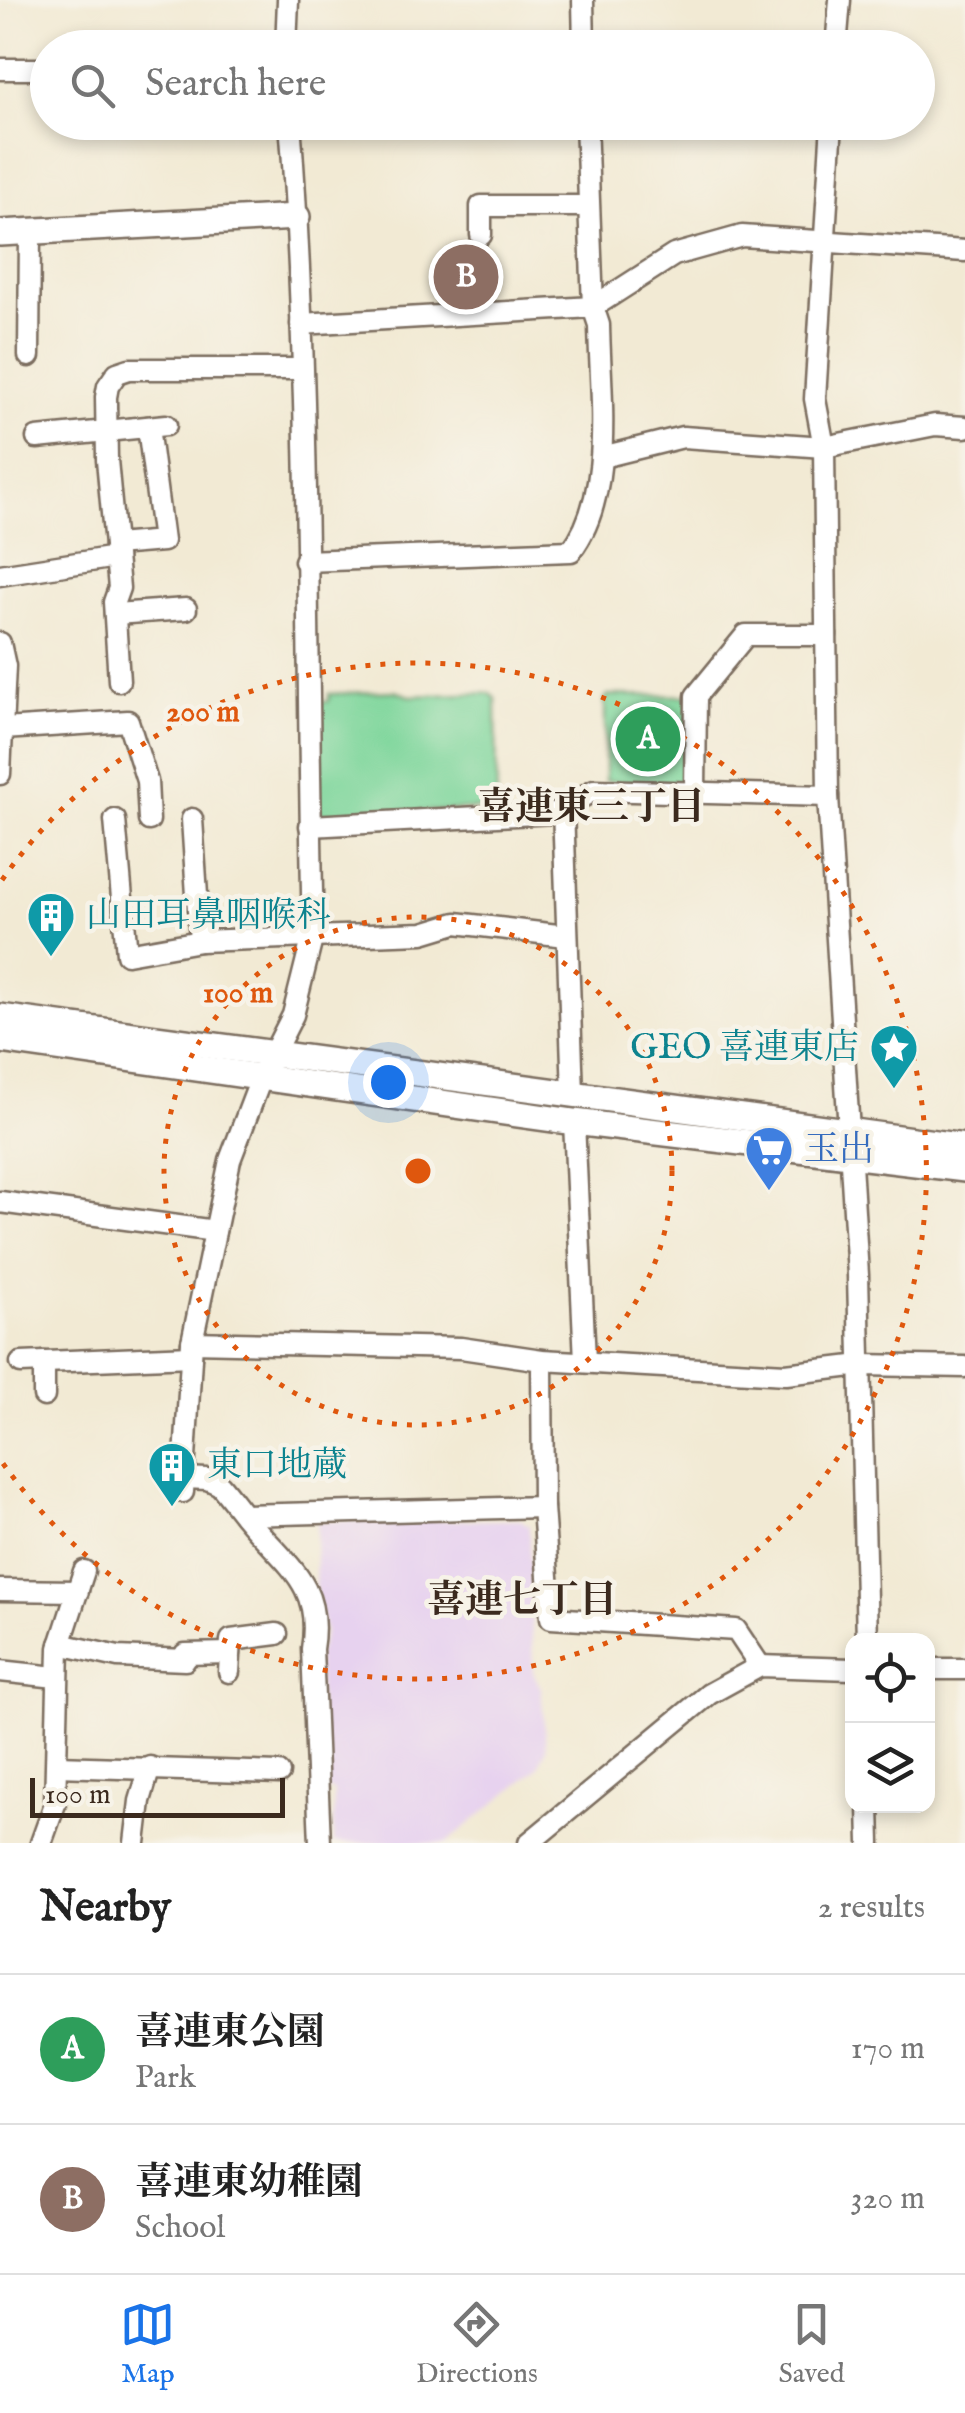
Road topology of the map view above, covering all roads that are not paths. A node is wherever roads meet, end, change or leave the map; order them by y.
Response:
1 (288, 0) edge
2 (583, 0) edge
3 (840, 0) edge
4 (287, 30) edge
5 (584, 30) edge
6 (838, 30) edge
7 (0, 68) edge
8 (30, 69) edge
9 (291, 140) edge
10 (586, 140) edge
11 (831, 140) edge
12 (588, 206) junction
13 (297, 216) junction
14 (30, 232) junction
15 (0, 233) edge
16 (481, 235) dead end
17 (827, 243) junction
18 (965, 251) edge
19 (593, 307) junction
20 (301, 324) junction
21 (28, 356) dead end
22 (302, 368) junction
23 (965, 426) edge
24 (106, 432) junction
25 (37, 438) dead end
26 (824, 447) junction
27 (602, 456) junction
28 (115, 551) junction
29 (305, 562) junction
30 (0, 575) edge
31 (186, 609) dead end
32 (114, 614) junction
33 (826, 635) junction
34 (0, 643) edge
35 (120, 681) dead end
36 (2, 722) edge
37 (0, 774) edge
38 (695, 793) junction
39 (828, 796) junction
40 (563, 809) junction
41 (192, 819) dead end
42 (115, 820) dead end
43 (149, 820) dead end
44 (310, 826) junction
45 (312, 935) junction
46 (566, 936) junction
47 (200, 940) junction
48 (0, 1017) edge
49 (0, 1040) edge
50 (268, 1065) junction
51 (573, 1094) junction
52 (574, 1122) junction
53 (849, 1144) junction
54 (965, 1147) edge
55 (965, 1168) edge
56 (0, 1202) edge
57 (215, 1231) junction
58 (192, 1349) junction
59 (542, 1360) junction
60 (585, 1361) junction
61 (44, 1362) junction
62 (21, 1363) dead end
63 (862, 1364) junction
64 (965, 1367) edge
65 (44, 1396) dead end
66 (543, 1507) junction
67 (244, 1516) junction
68 (0, 1590) edge
69 (867, 1633) edge
70 (277, 1634) dead end
71 (60, 1644) junction
72 (760, 1666) junction
73 (845, 1669) edge
74 (935, 1669) edge
75 (965, 1669) edge
76 (0, 1672) edge
77 (56, 1677) junction
78 (57, 1766) junction
79 (150, 1767) junction
80 (279, 1773) dead end
81 (869, 1813) edge
82 (40, 1843) edge
83 (135, 1843) edge
84 (320, 1843) edge
85 (529, 1843) edge
86 (870, 1843) edge

1 - 4 street
2 - 5 street
3 - 6 street
7 - 8 street
9 - 13 street
10 - 12 street
11 - 17 street
12 - 16 street
12 - 19 street
13 - 14 street
13 - 20 street
14 - 15 street
14 - 21 street
17 - 18 street
17 - 19 street
17 - 26 street
19 - 20 street
19 - 27 street
20 - 22 street
22 - 24 street
22 - 29 street
23 - 26 street
24 - 25 street
24 - 28 street
24 - 28 street
26 - 27 street
26 - 33 street
27 - 29 street
28 - 30 street
28 - 32 street
29 - 44 street
31 - 32 street
32 - 35 street
33 - 38 street
33 - 39 street
34 - 36 street
36 - 37 street
36 - 43 street
38 - 39 street
38 - 40 street
39 - 53 street
40 - 44 street
40 - 46 street
41 - 47 street
42 - 47 street
44 - 45 street
45 - 46 street
45 - 47 street
45 - 50 street
46 - 51 street
48 - 50 street
49 - 50 street
50 - 51 street
50 - 52 street
50 - 57 street
51 - 53 street
52 - 53 street
52 - 60 street
53 - 54 street
53 - 55 street
53 - 63 street
56 - 57 street
57 - 58 street
58 - 59 street
58 - 61 street
58 - 67 street
59 - 60 street
59 - 66 street
60 - 63 street
61 - 62 street
61 - 65 street
63 - 64 street
63 - 69 street
66 - 67 street
66 - 72 street
67 - 84 street
68 - 71 street
70 - 71 street
71 - 77 street
72 - 73 street
72 - 85 street
74 - 75 street
76 - 77 street
77 - 78 street
78 - 79 street
78 - 82 street
79 - 80 street
79 - 83 street
81 - 86 street

